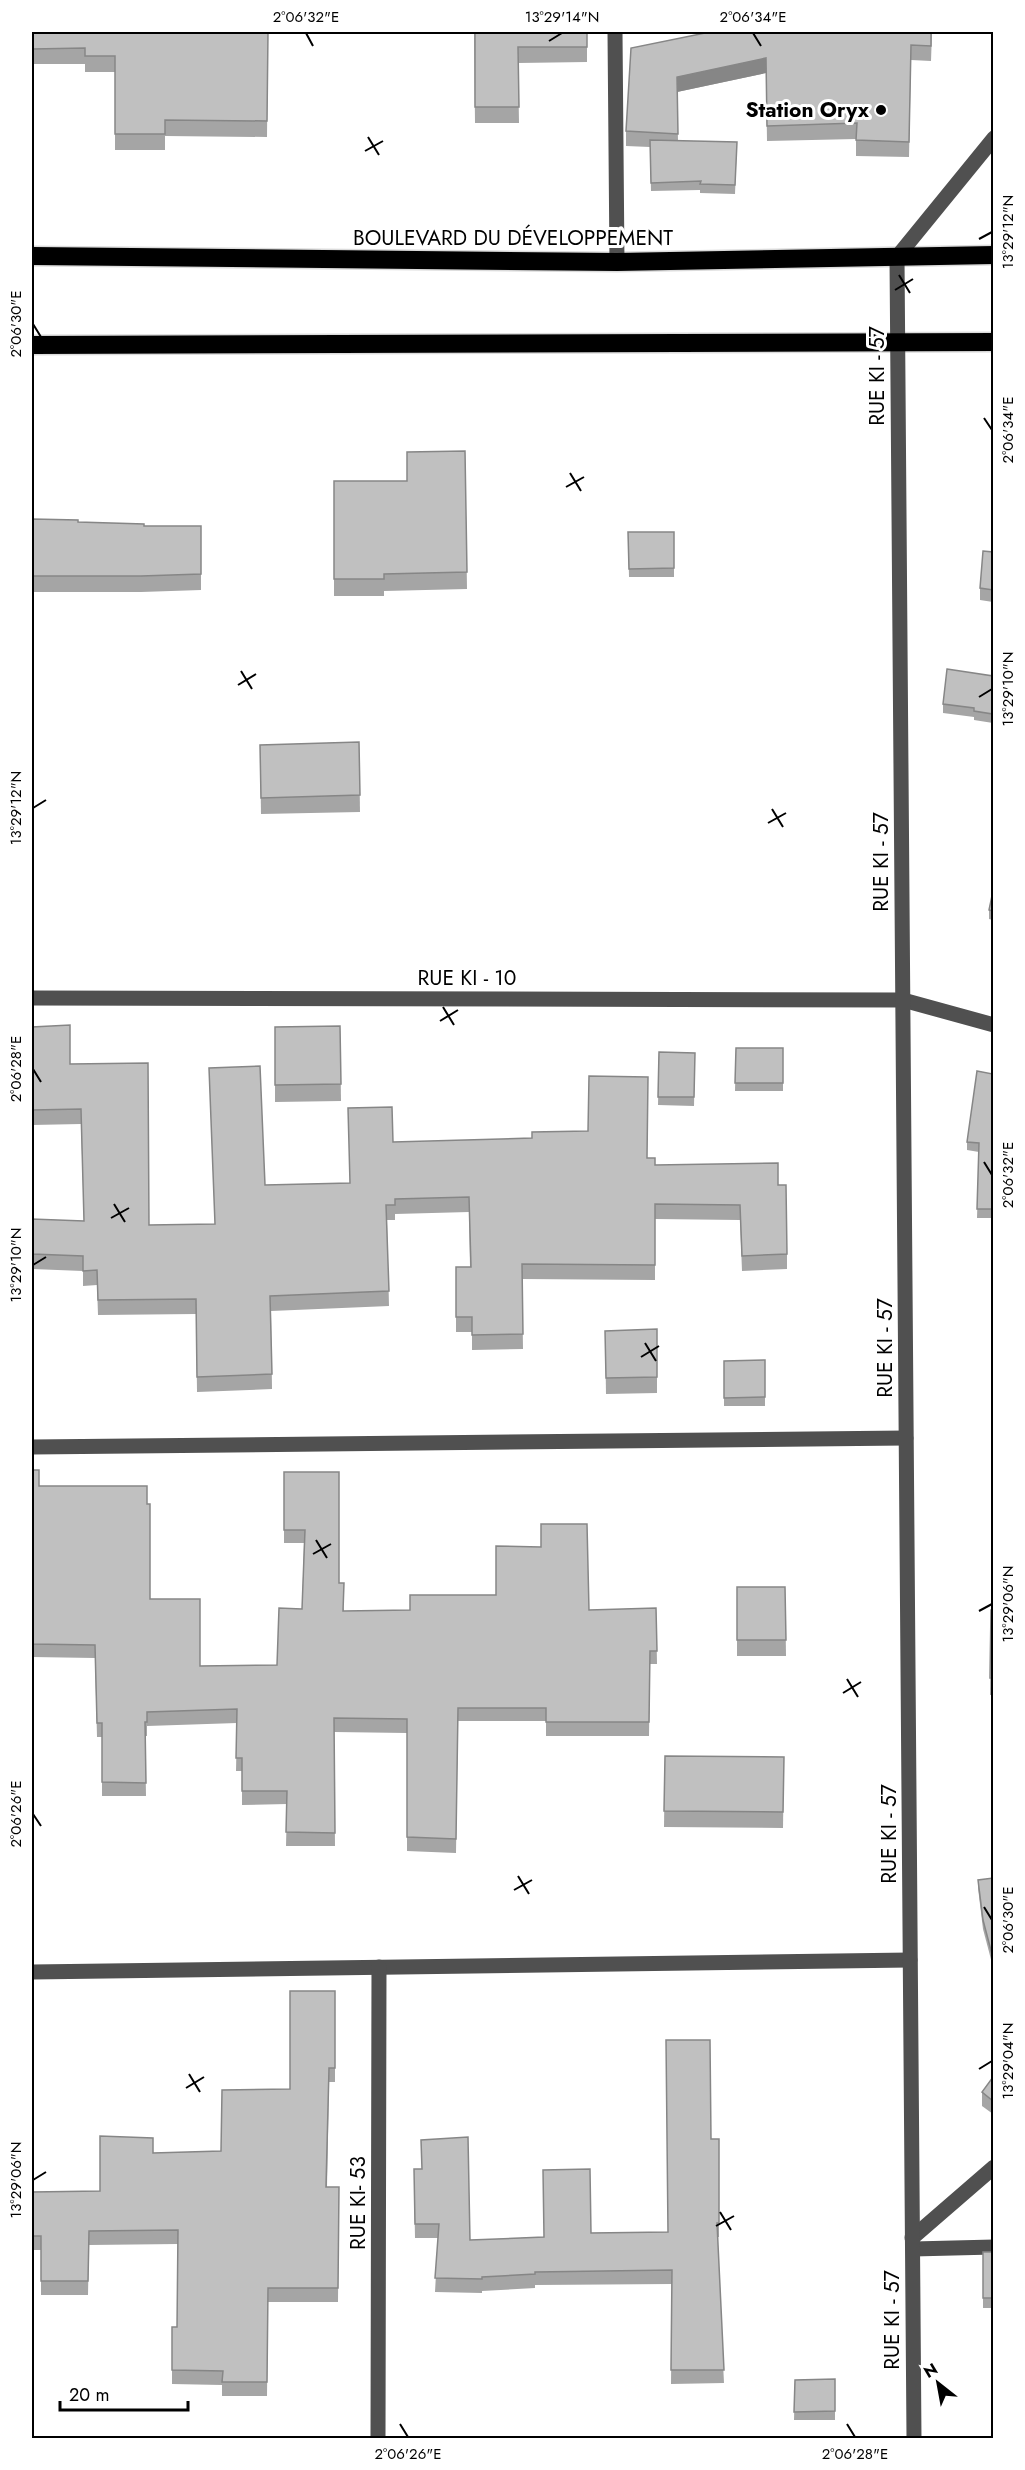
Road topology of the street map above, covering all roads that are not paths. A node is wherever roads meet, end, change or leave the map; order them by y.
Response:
1 (615, 32) edge
2 (993, 138) edge
3 (993, 255) edge
4 (32, 256) edge
5 (897, 257) junction
6 (616, 262) junction
7 (993, 342) edge
8 (898, 344) junction
9 (32, 345) edge
10 (32, 998) edge
11 (903, 1000) junction
12 (993, 1025) edge
13 (906, 1438) junction
14 (32, 1447) edge
15 (910, 1960) junction
16 (379, 1967) junction
17 (32, 1972) edge
18 (993, 2167) edge
19 (913, 2243) junction
20 (993, 2247) edge
21 (378, 2439) edge
22 (914, 2439) edge

1 - 6 street
2 - 5 street
3 - 5 highway, BOULEVARD DU DÉVELOPPEMENT
4 - 6 highway, BOULEVARD DU DÉVELOPPEMENT
5 - 6 highway, BOULEVARD DU DÉVELOPPEMENT
5 - 8 street, RUE KI - 57
7 - 8 highway
8 - 9 highway
8 - 11 street, RUE KI - 57
10 - 11 street, RUE KI - 10
11 - 12 street, RUE KI - 10
11 - 13 street, RUE KI - 57
13 - 14 street
13 - 15 street, RUE KI - 57
15 - 16 street
15 - 19 street, RUE KI - 57
16 - 17 street
16 - 21 street, RUE KI- 53
18 - 19 street
19 - 20 street
19 - 22 street, RUE KI - 57

